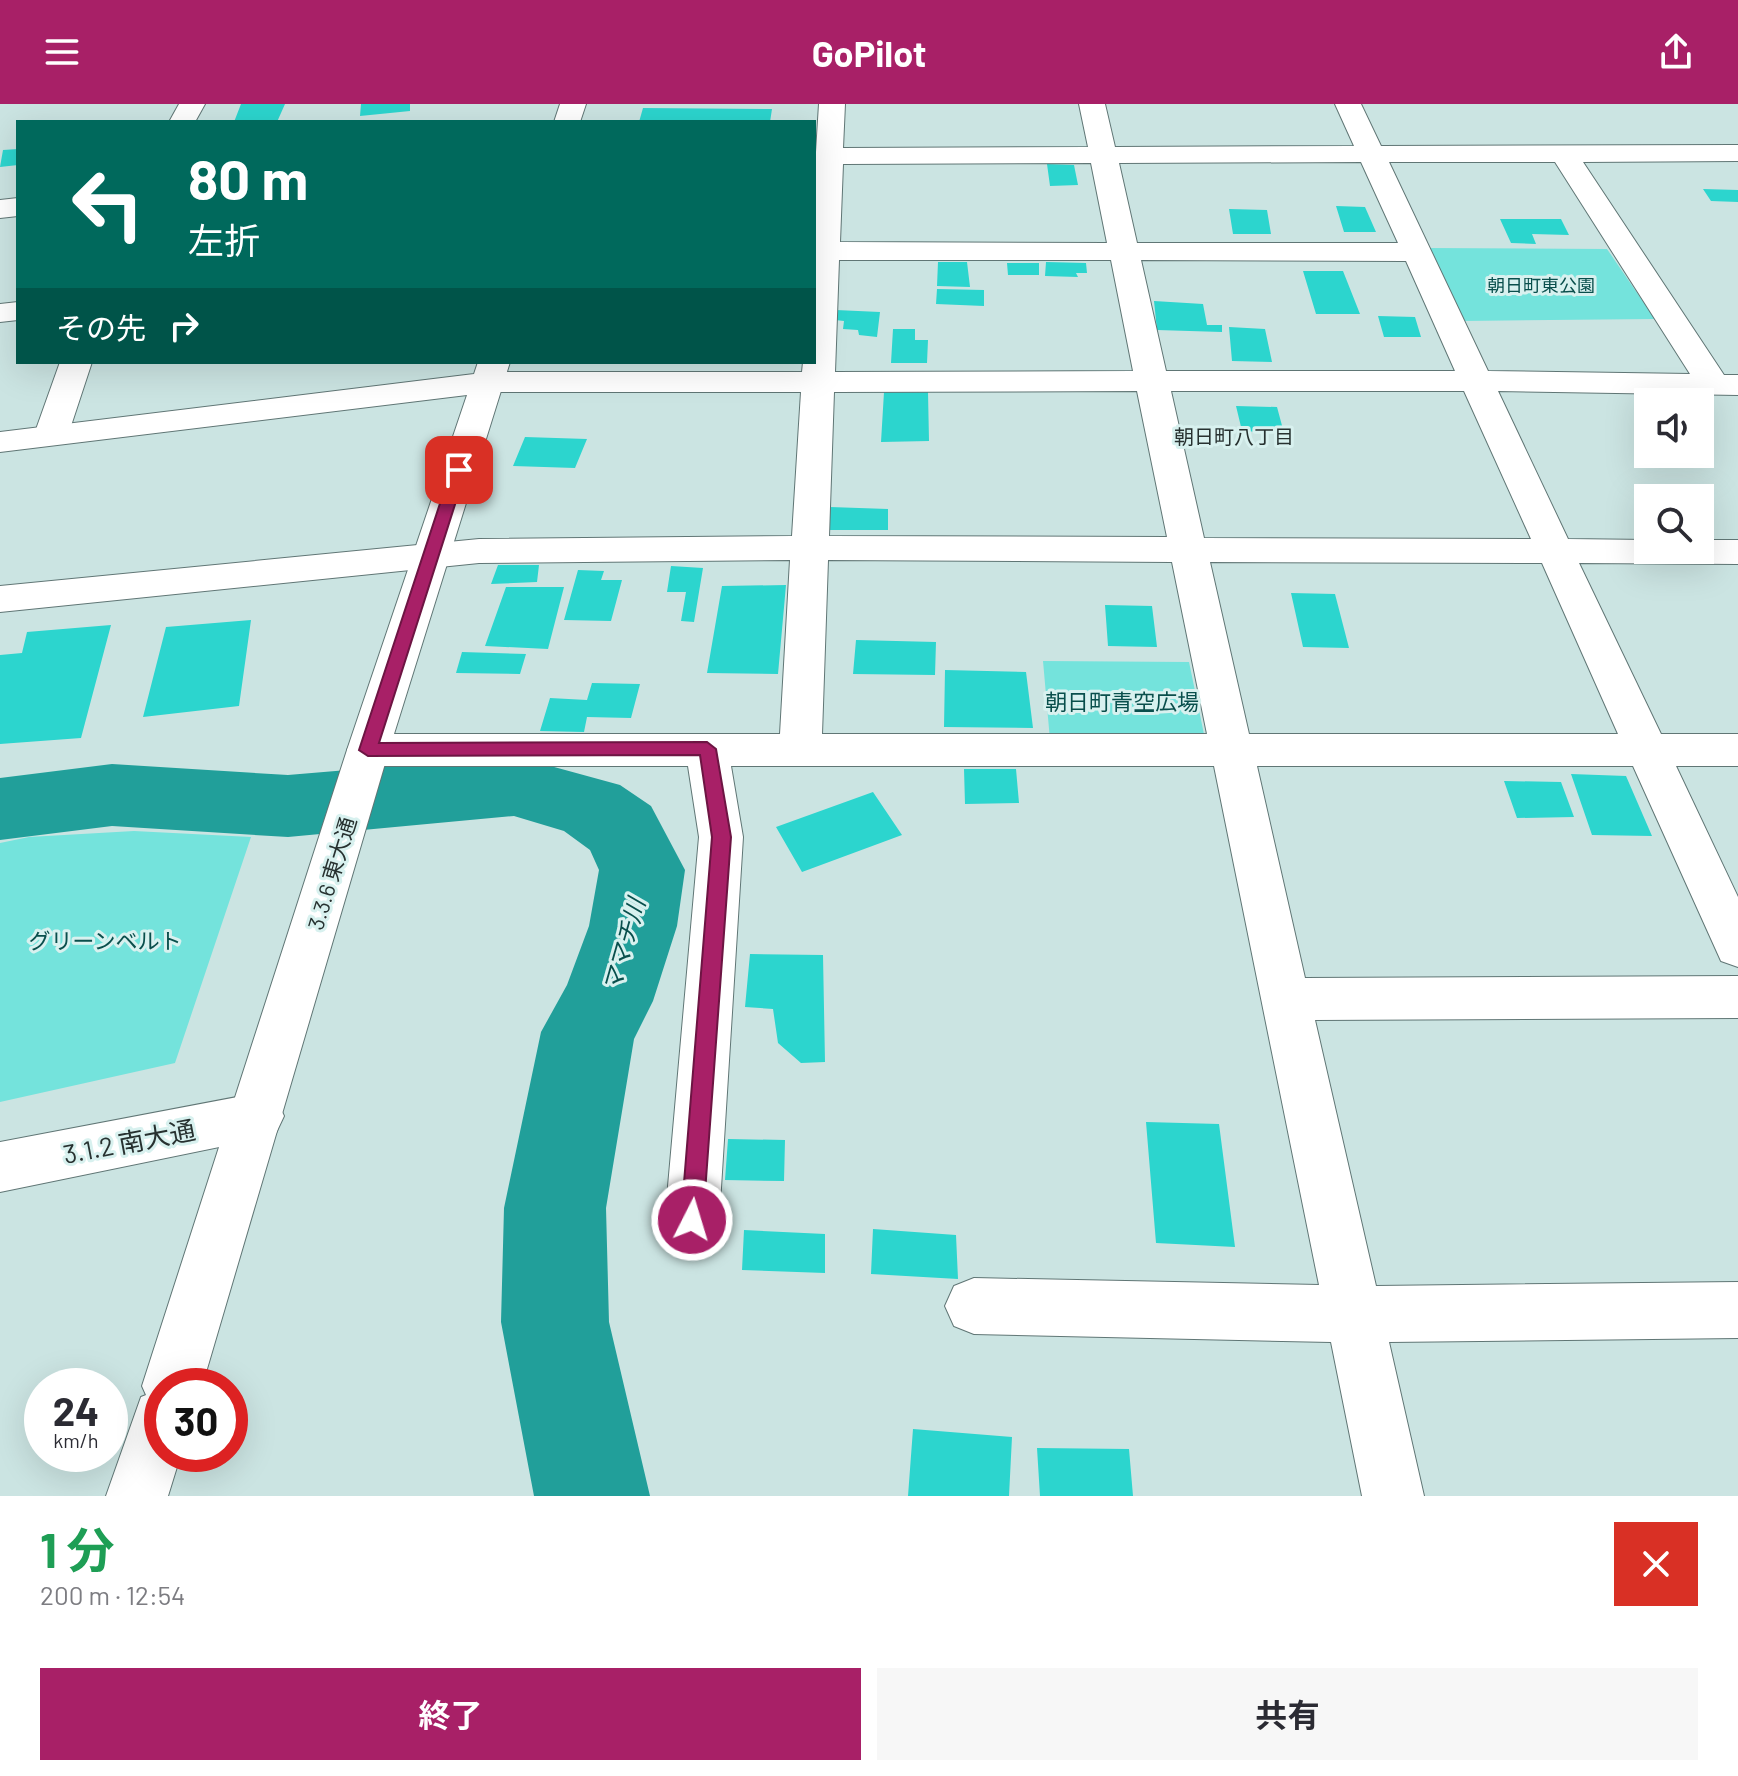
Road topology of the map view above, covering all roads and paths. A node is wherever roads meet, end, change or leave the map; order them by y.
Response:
1 (832, 104) edge
2 (1092, 104) edge
3 (1348, 104) edge
4 (1738, 153) edge
5 (1103, 154) junction
6 (1564, 154) junction
7 (1372, 155) junction
8 (829, 156) junction
9 (1123, 250) junction
10 (819, 251) edge
11 (1417, 252) junction
12 (75, 364) edge
13 (491, 372) edge
14 (818, 381) junction
15 (1151, 381) junction
16 (1476, 381) junction
17 (1725, 385) edge
18 (51, 435) junction
19 (0, 442) edge
20 (809, 548) junction
21 (1188, 549) junction
22 (1555, 552) junction
23 (1738, 552) edge
24 (430, 558) junction
25 (0, 599) edge
26 (1231, 748) junction
27 (707, 749) junction
28 (800, 749) junction
29 (1646, 749) junction
30 (1738, 750) edge
31 (363, 766) junction
32 (1738, 947) edge
33 (1738, 997) edge
34 (1285, 999) junction
35 (258, 1116) junction
36 (0, 1167) edge
37 (692, 1220) dead end
38 (974, 1306) dead end
39 (1738, 1310) edge
40 (1353, 1314) junction
41 (178, 1368) edge
42 (145, 1472) edge
43 (137, 1496) edge
44 (1393, 1496) edge

1 - 8 street
2 - 5 street
3 - 7 street
4 - 6 street
5 - 7 street
5 - 8 street
5 - 9 street
6 - 7 street
6 - 17 street
7 - 11 street
8 - 10 street
9 - 10 street
9 - 11 street
9 - 15 street
10 - 14 street
11 - 16 street
12 - 18 street
13 - 14 street
13 - 18 street
13 - 24 street, 3.3.6 東大通
14 - 15 street
14 - 20 street
15 - 16 street
15 - 21 street
16 - 17 street
16 - 22 street
18 - 19 street
20 - 21 street
20 - 24 street
20 - 28 street
21 - 22 street
21 - 26 street
22 - 23 street
22 - 29 street
24 - 25 street
24 - 31 street, 3.3.6 東大通
26 - 28 street
26 - 29 street
26 - 34 street
27 - 28 street
27 - 31 street
27 - 37 street
29 - 30 street
29 - 32 street
31 - 35 street, 3.3.6 東大通
33 - 34 street
34 - 40 street
35 - 36 street, 3.1.2 南大通
35 - 41 street, 3.3.6 東大通
38 - 40 street
39 - 40 street
40 - 44 street
42 - 43 street

